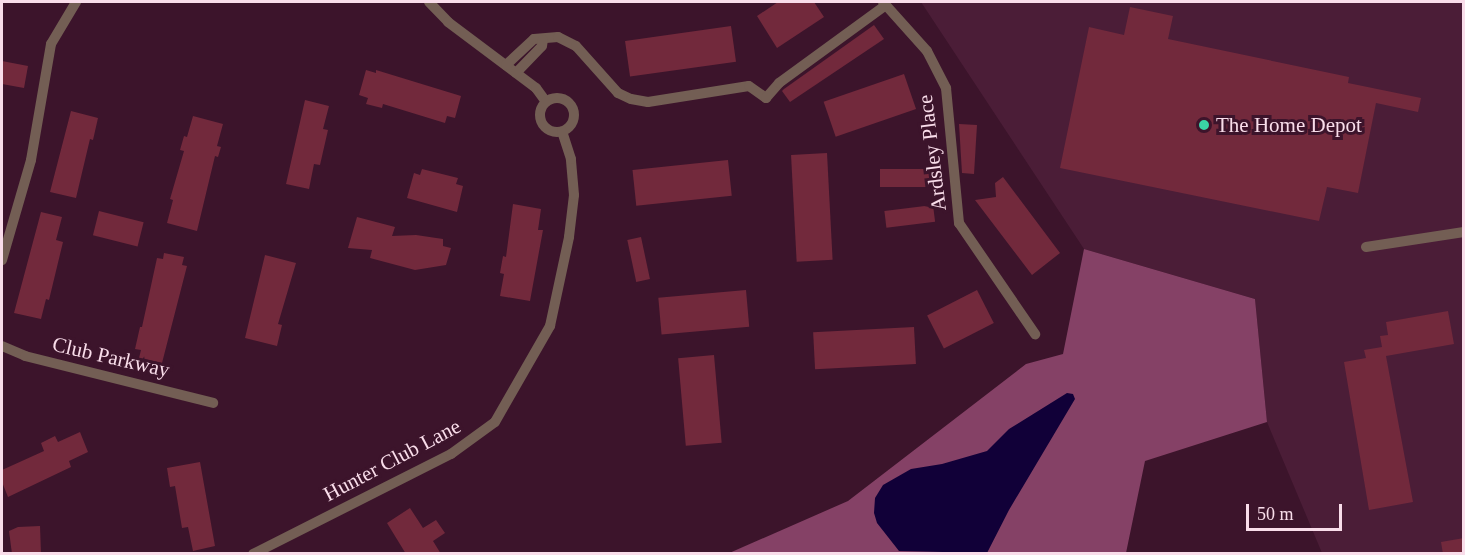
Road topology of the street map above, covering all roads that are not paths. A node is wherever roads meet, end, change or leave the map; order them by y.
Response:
1 (76, 2) edge
2 (429, 2) edge
3 (884, 3) edge
4 (543, 40) junction
5 (506, 65) junction
6 (516, 73) junction
7 (546, 102) junction
8 (562, 131) junction
9 (1464, 232) edge
10 (1365, 247) dead end
11 (2, 260) edge
12 (1035, 334) dead end
13 (2, 346) edge
14 (213, 403) dead end
15 (253, 554) edge

1 - 11 street
2 - 5 street
3 - 4 street
3 - 12 street, Ardsley Place
4 - 5 street
4 - 6 street
5 - 6 street
6 - 7 street
7 - 8 street
7 - 8 street
8 - 15 street, Hunter Club Lane
9 - 10 street
13 - 14 street, Club Parkway

